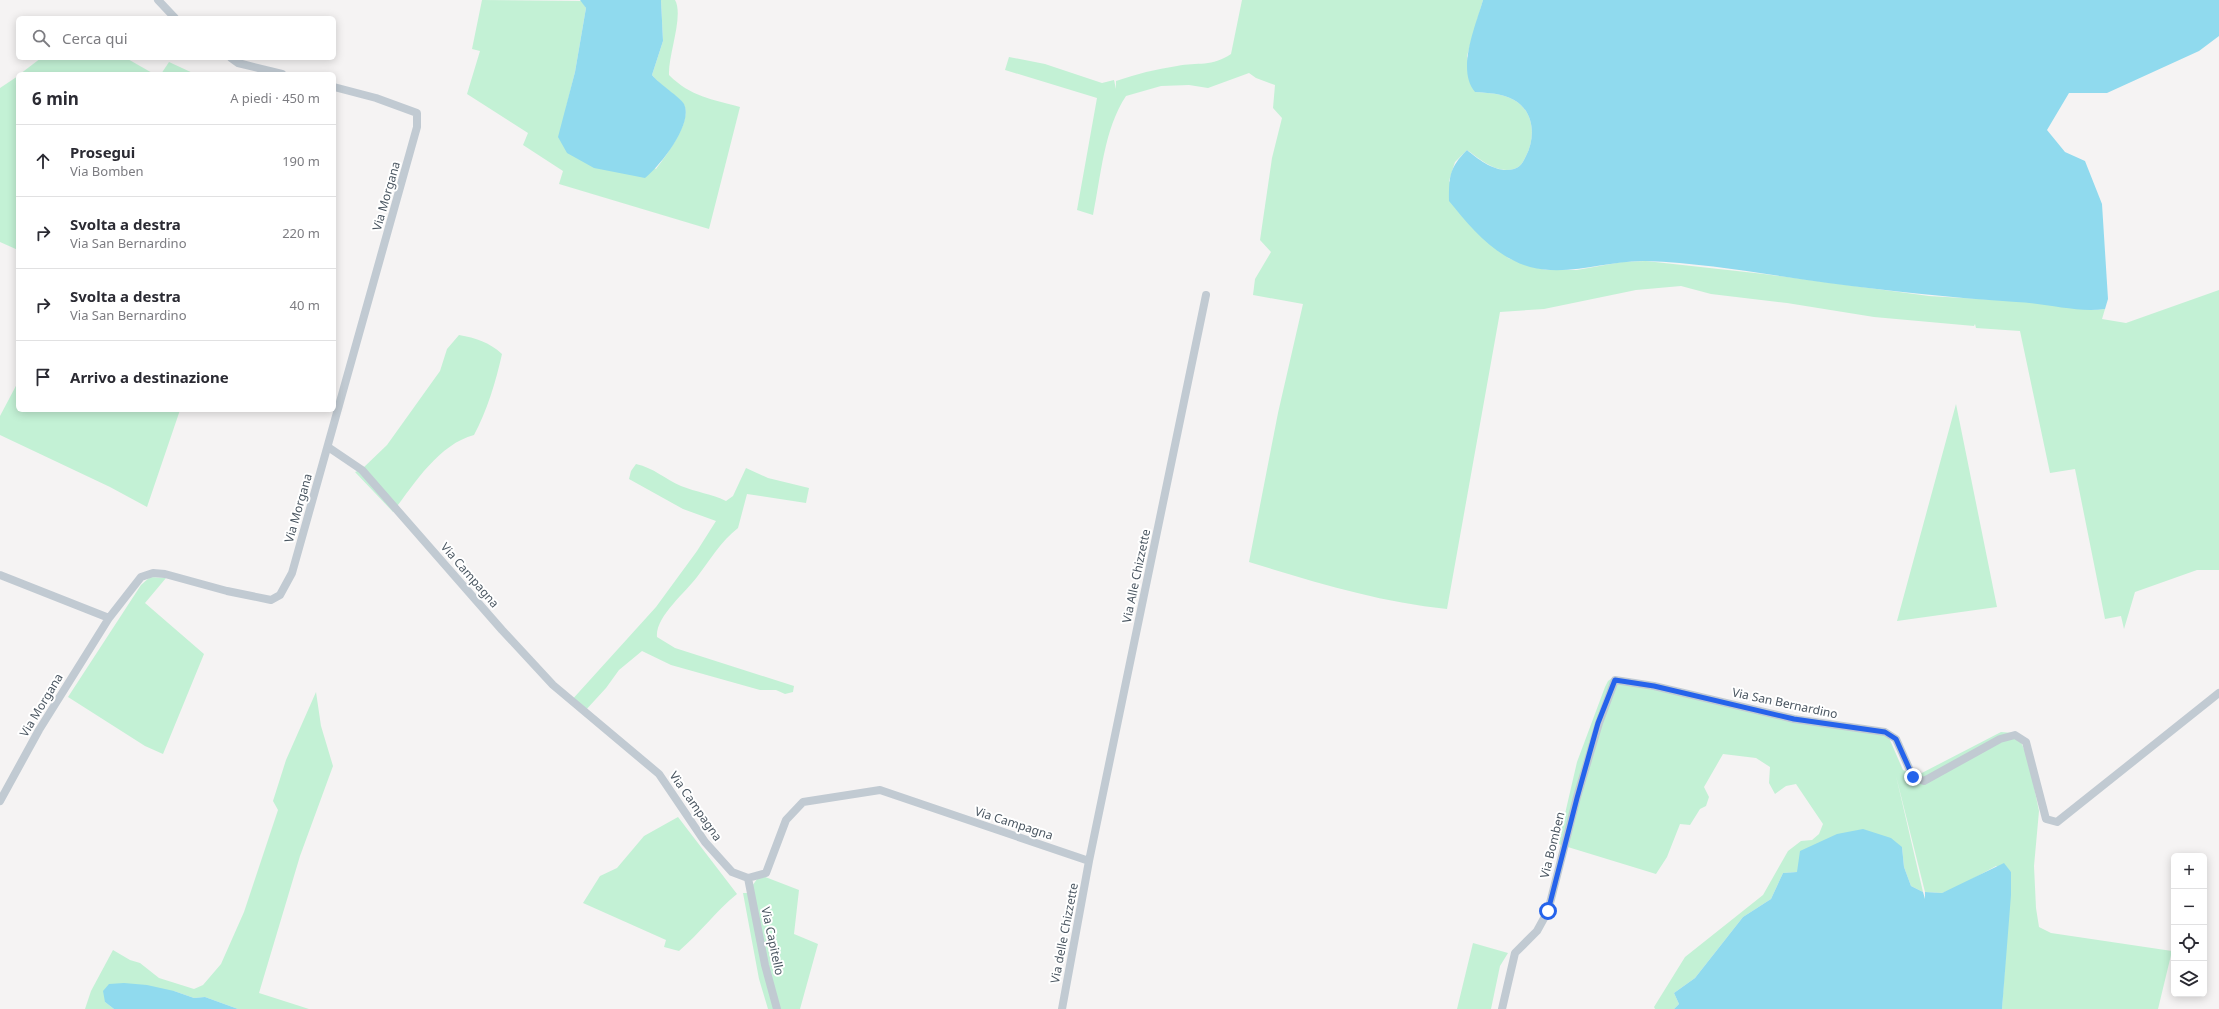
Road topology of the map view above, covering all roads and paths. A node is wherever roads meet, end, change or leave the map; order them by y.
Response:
1 (158, 0) edge
2 (173, 16) edge
3 (234, 60) edge
4 (274, 72) edge
5 (336, 88) edge
6 (1206, 295) dead end
7 (328, 447) junction
8 (0, 575) edge
9 (109, 618) junction
10 (1615, 680) joint
11 (2219, 693) edge
12 (0, 801) edge
13 (1089, 861) junction
14 (748, 878) junction
15 (777, 1009) edge
16 (1062, 1009) edge
17 (1502, 1009) edge

1 - 2 street
3 - 4 street
5 - 7 street, Via Morgana
6 - 13 street, Via Alle Chizzette
7 - 9 street, Via Morgana
7 - 14 street, Via Campagna
8 - 9 street
9 - 12 street, Via Morgana
10 - 11 street, Via San Bernardino
10 - 17 street, Via Bomben
13 - 14 street, Via Campagna
13 - 16 street, Via delle Chizzette
14 - 15 street, Via Capitello

